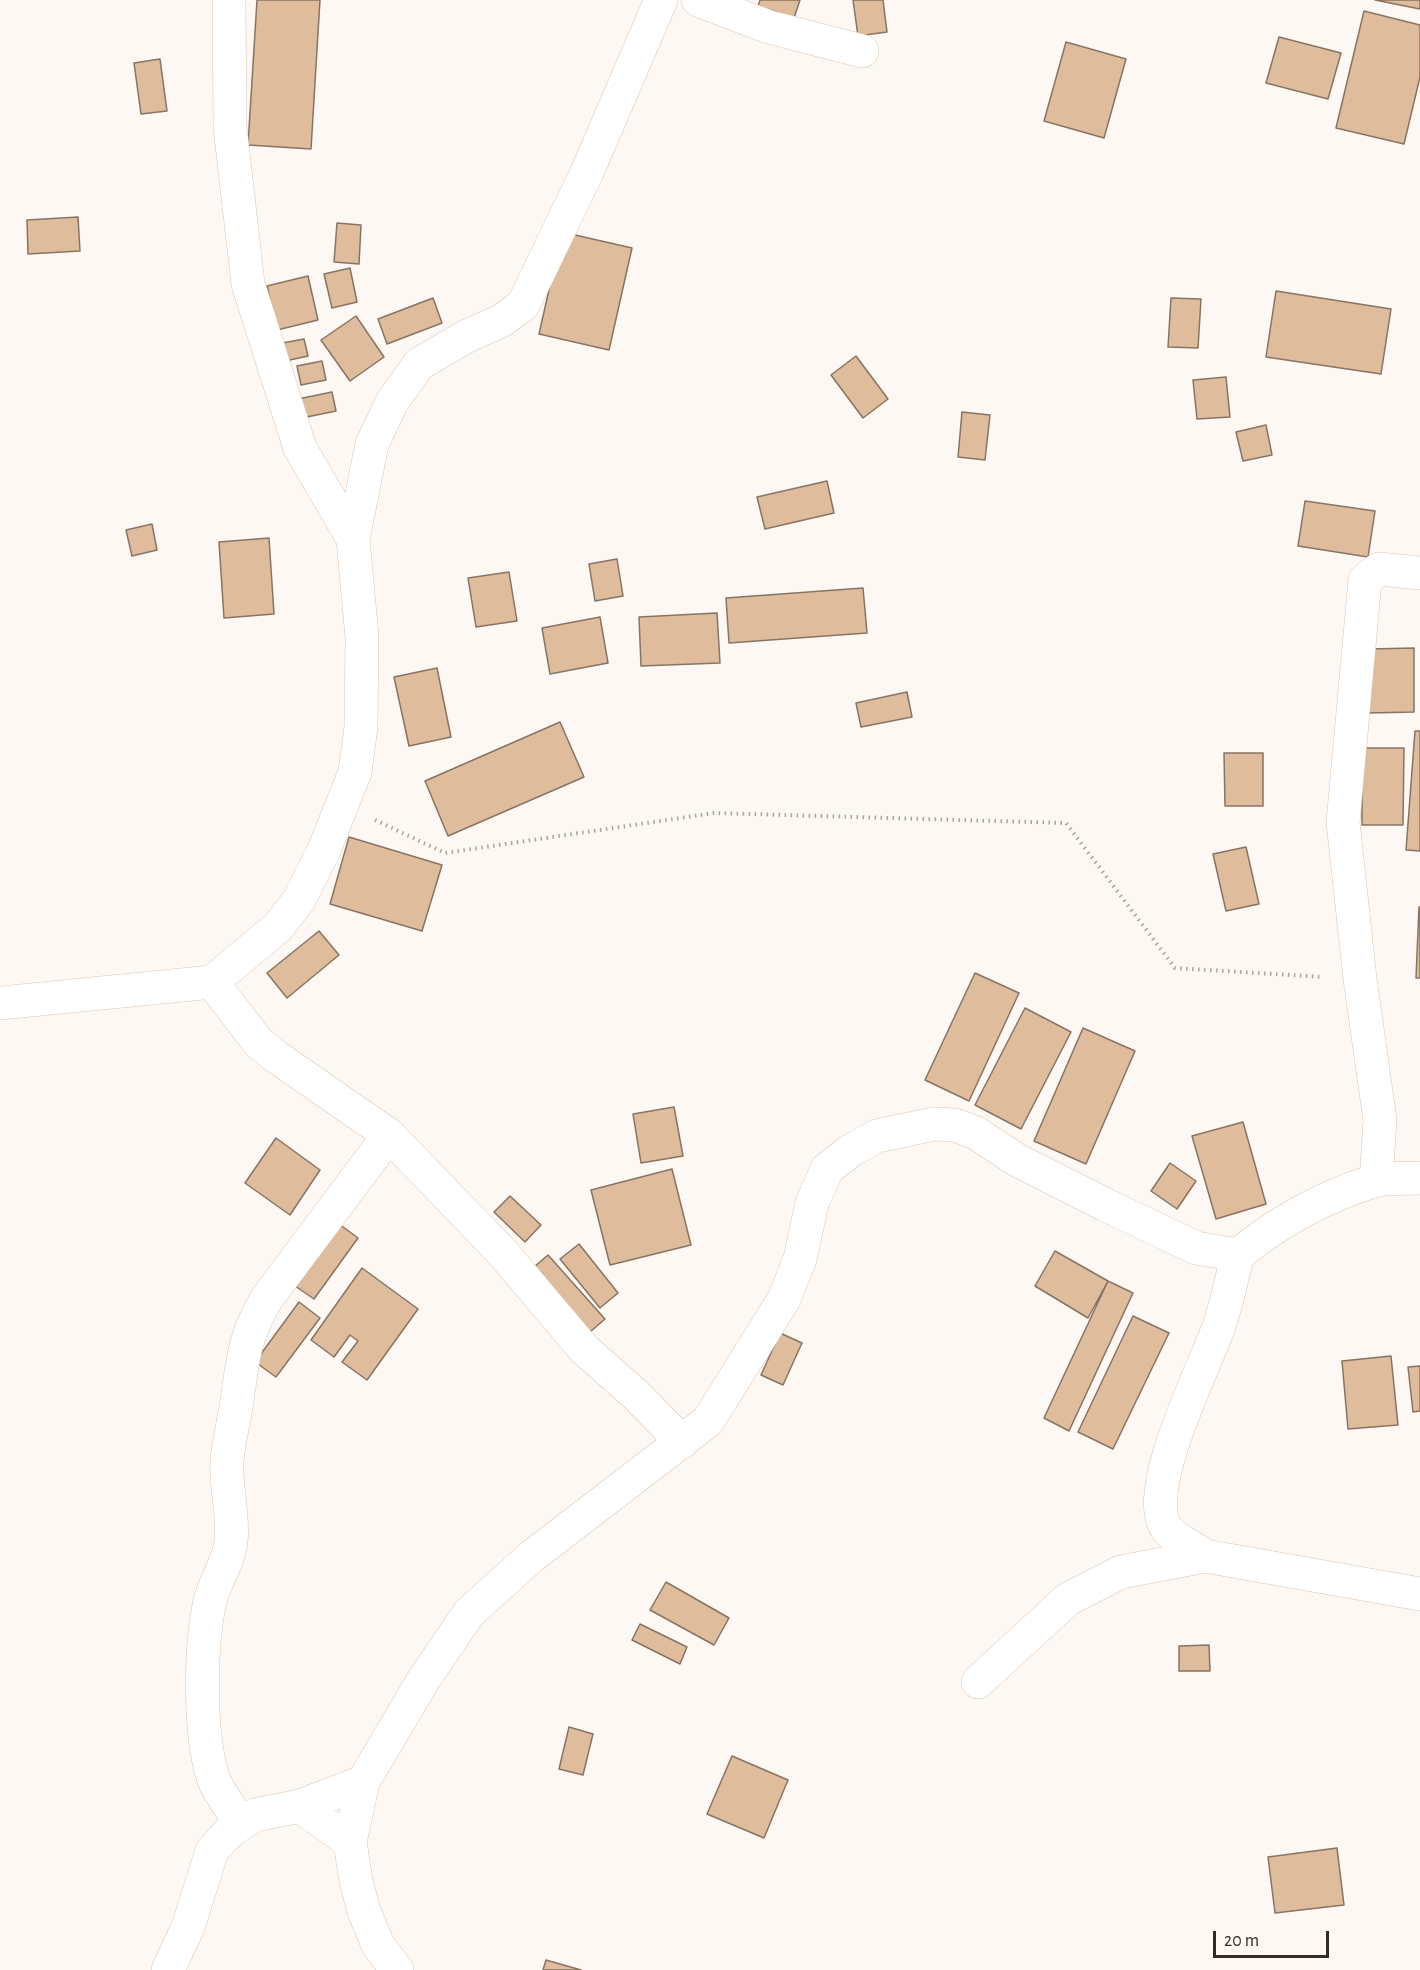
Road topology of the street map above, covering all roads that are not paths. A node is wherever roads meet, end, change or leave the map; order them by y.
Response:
1 (229, 0) edge
2 (661, 0) edge
3 (698, 0) edge
4 (862, 51) dead end
5 (353, 539) junction
6 (1420, 573) edge
7 (212, 982) junction
8 (0, 1003) edge
9 (390, 1135) junction
10 (1420, 1178) edge
11 (1376, 1180) junction
12 (1238, 1255) junction
13 (682, 1442) junction
14 (1205, 1556) junction
15 (1420, 1594) edge
16 (978, 1682) dead end
17 (363, 1782) junction
18 (300, 1806) junction
19 (241, 1824) junction
20 (350, 1842) junction
21 (168, 1970) edge
22 (398, 1970) edge

1 - 5 street
2 - 5 street
3 - 4 street
5 - 7 street
6 - 11 street
7 - 8 street
7 - 9 street
9 - 13 street
9 - 19 street
10 - 11 street
11 - 12 street
12 - 13 street
12 - 14 street
13 - 17 street
14 - 15 street
14 - 16 street
17 - 18 street
17 - 20 street
18 - 19 street
18 - 20 street
19 - 21 street
20 - 22 street

